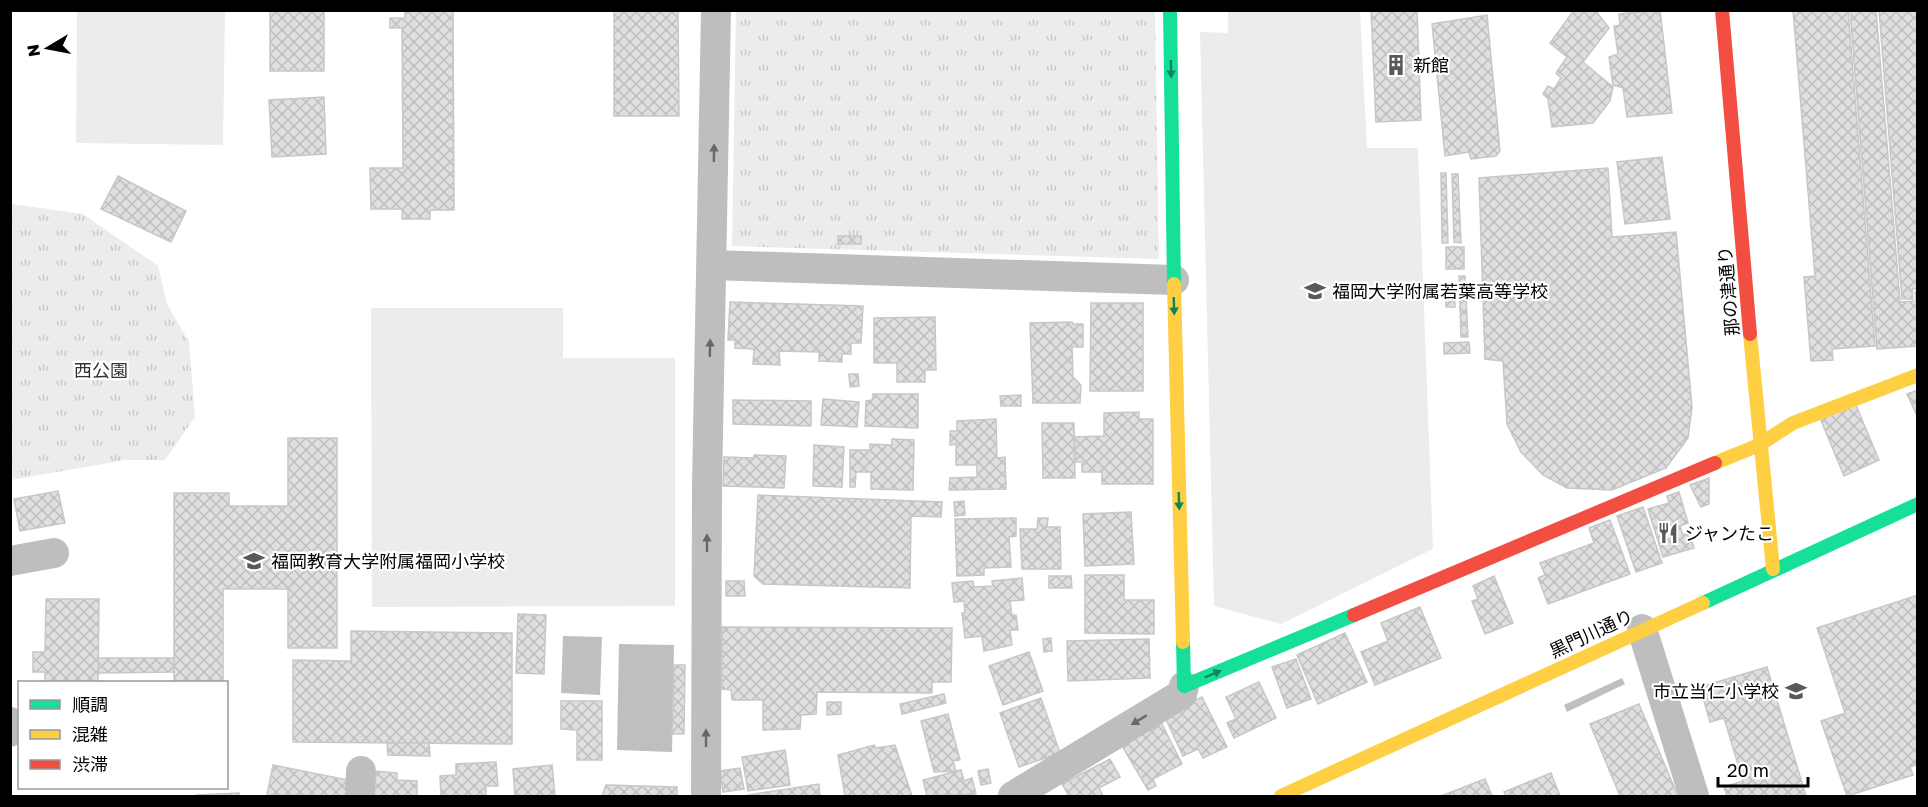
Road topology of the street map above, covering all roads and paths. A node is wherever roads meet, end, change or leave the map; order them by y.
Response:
1 (716, 10) edge
2 (1170, 10) edge
3 (1722, 10) edge
4 (712, 265) junction
5 (1173, 280) junction
6 (1917, 375) edge
7 (1759, 445) junction
8 (1917, 504) edge
9 (54, 553) dead end
10 (10, 561) edge
11 (1773, 569) junction
12 (1642, 629) junction
13 (1184, 686) junction
14 (10, 722) edge
15 (10, 732) edge
16 (706, 796) edge
17 (1013, 796) edge
18 (1281, 796) edge
19 (1694, 796) edge

4 -> 1 street
2 -> 5 street
3 - 7 street, 那の津通り
4 - 5 street
16 -> 4 street
5 -> 13 street
6 - 7 street
7 - 11 street, 那の津通り
13 -> 7 street
8 - 11 street, 黒門川通り
9 - 10 street
11 - 12 street, 黒門川通り
12 - 18 street, 黒門川通り
12 - 19 street
13 -> 17 street
14 - 15 street

